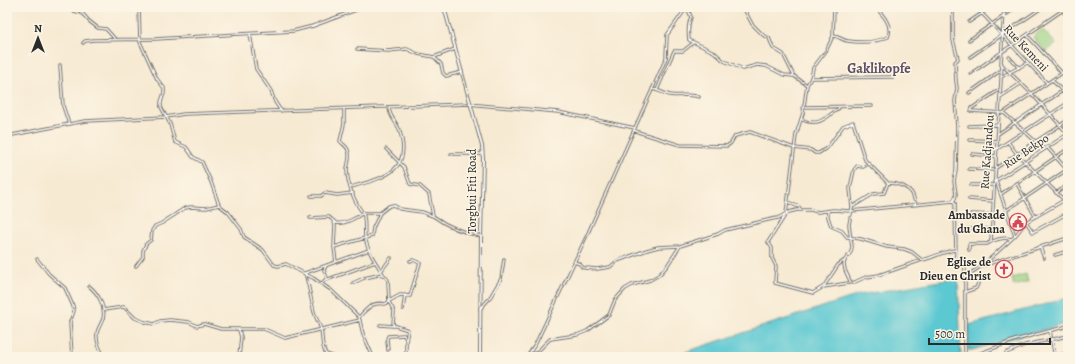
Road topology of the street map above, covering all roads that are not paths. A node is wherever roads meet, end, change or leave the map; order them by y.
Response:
1 (70, 7) edge
2 (139, 7) edge
3 (364, 7) edge
4 (444, 7) edge
5 (687, 7) edge
6 (743, 7) edge
7 (834, 7) edge
8 (876, 7) edge
9 (953, 7) edge
10 (976, 7) edge
11 (991, 7) edge
12 (1004, 7) edge
13 (1017, 7) edge
14 (1043, 7) edge
15 (1062, 8) edge
16 (982, 13) junction
17 (1068, 14) edge
18 (1004, 16) junction
19 (969, 22) dead end
20 (992, 24) junction
21 (250, 34) junction
22 (1003, 35) junction
23 (1027, 35) junction
24 (833, 36) junction
25 (115, 39) junction
26 (140, 40) junction
27 (968, 40) dead end
28 (83, 43) dead end
29 (693, 43) junction
30 (1012, 45) junction
31 (357, 49) dead end
32 (456, 49) junction
33 (1002, 52) junction
34 (434, 56) junction
35 (970, 57) dead end
36 (1009, 57) dead end
37 (1028, 62) junction
38 (1001, 64) junction
39 (60, 65) dead end
40 (1019, 68) junction
41 (1068, 69) edge
42 (1001, 70) junction
43 (462, 72) junction
44 (1011, 73) junction
45 (1062, 73) junction
46 (970, 74) dead end
47 (794, 76) junction
48 (893, 77) dead end
49 (811, 78) junction
50 (1001, 78) junction
51 (1052, 80) junction
52 (1047, 83) junction
53 (1021, 84) junction
54 (807, 85) junction
55 (1068, 87) edge
56 (652, 89) junction
57 (1000, 89) junction
58 (657, 90) junction
59 (1063, 91) junction
60 (969, 93) dead end
61 (1032, 94) junction
62 (1000, 96) junction
63 (699, 97) dead end
64 (1068, 97) edge
65 (1068, 103) edge
66 (471, 104) junction
67 (872, 106) dead end
68 (1042, 106) junction
69 (389, 107) junction
70 (804, 107) junction
71 (840, 107) junction
72 (344, 108) junction
73 (281, 111) junction
74 (998, 112) junction
75 (1003, 113) junction
76 (1050, 115) junction
77 (166, 117) junction
78 (801, 119) junction
79 (1068, 120) edge
80 (69, 124) junction
81 (1015, 124) junction
82 (998, 125) junction
83 (969, 126) dead end
84 (1060, 126) junction
85 (634, 129) junction
86 (1025, 132) junction
87 (998, 134) junction
88 (1068, 134) edge
89 (7, 136) edge
90 (970, 140) dead end
91 (997, 141) junction
92 (1008, 142) junction
93 (1036, 142) junction
94 (1047, 147) junction
95 (794, 148) junction
96 (386, 149) dead end
97 (997, 149) junction
98 (1044, 149) junction
99 (1068, 149) edge
100 (451, 154) dead end
101 (482, 154) junction
102 (972, 154) dead end
103 (1017, 154) junction
104 (996, 156) junction
105 (1056, 157) junction
106 (1025, 162) junction
107 (400, 163) junction
108 (868, 164) junction
109 (969, 169) dead end
110 (995, 169) junction
111 (1068, 170) edge
112 (1035, 171) junction
113 (995, 181) junction
114 (888, 183) junction
115 (1017, 184) junction
116 (1046, 184) junction
117 (971, 185) dead end
118 (994, 185) junction
119 (1068, 185) edge
120 (351, 186) junction
121 (353, 193) junction
122 (1056, 193) junction
123 (1001, 194) junction
124 (311, 196) dead end
125 (1025, 198) junction
126 (1068, 198) edge
127 (969, 200) dead end
128 (1063, 200) junction
129 (953, 201) junction
130 (993, 201) junction
131 (788, 202) junction
132 (916, 204) junction
133 (219, 205) junction
134 (852, 207) junction
135 (1068, 208) edge
136 (801, 210) junction
137 (1007, 210) junction
138 (828, 211) junction
139 (851, 211) junction
140 (363, 212) junction
141 (787, 212) junction
142 (380, 213) junction
143 (1068, 213) edge
144 (971, 214) dead end
145 (992, 215) junction
146 (433, 216) junction
147 (1035, 216) junction
148 (310, 218) dead end
149 (334, 221) junction
150 (1026, 222) junction
151 (968, 229) dead end
152 (991, 230) junction
153 (481, 236) junction
154 (1015, 236) junction
155 (366, 238) junction
156 (1068, 238) edge
157 (851, 239) junction
158 (1011, 239) junction
159 (991, 241) junction
160 (680, 246) junction
161 (334, 247) junction
162 (1040, 247) junction
163 (369, 250) junction
164 (956, 250) junction
165 (969, 250) dead end
166 (1068, 251) edge
167 (1055, 255) dead end
168 (391, 258) dead end
169 (504, 258) dead end
170 (1044, 258) dead end
171 (37, 259) dead end
172 (1004, 259) junction
173 (845, 260) junction
174 (922, 260) junction
175 (410, 261) dead end
176 (336, 262) junction
177 (375, 262) junction
178 (574, 262) junction
179 (950, 262) dead end
180 (965, 262) dead end
181 (983, 265) junction
182 (136, 266) dead end
183 (326, 266) junction
184 (380, 270) junction
185 (1008, 270) dead end
186 (305, 273) junction
187 (383, 274) junction
188 (965, 277) junction
189 (326, 280) junction
190 (978, 282) dead end
191 (321, 283) junction
192 (353, 283) dead end
193 (851, 283) junction
194 (89, 286) dead end
195 (823, 287) junction
196 (965, 292) junction
197 (405, 295) junction
198 (389, 301) junction
199 (402, 309) dead end
200 (480, 309) junction
201 (103, 310) junction
202 (359, 317) junction
203 (360, 320) junction
204 (380, 325) dead end
205 (394, 326) junction
206 (1068, 326) edge
207 (239, 329) junction
208 (321, 329) junction
209 (1050, 331) junction
210 (1068, 336) edge
211 (406, 339) junction
212 (1052, 340) junction
213 (388, 350) dead end
214 (1068, 353) edge
215 (326, 354) junction
216 (529, 355) junction
217 (973, 356) dead end
218 (1055, 356) edge
219 (72, 357) edge
220 (104, 357) edge
221 (239, 357) edge
222 (322, 357) edge
223 (336, 357) edge
224 (373, 357) edge
225 (406, 357) edge
226 (480, 357) edge
227 (527, 357) edge
228 (965, 357) edge
229 (1007, 357) edge
230 (1050, 357) edge

1 - 25 street
2 - 26 street
3 - 21 street
4 - 32 street, Torgbui Fiti Road
5 - 29 street
5 - 56 street
6 - 47 street
7 - 24 street
8 - 24 street
9 - 129 street
10 - 16 street, Rue Kemeni
11 - 16 street
12 - 18 street, Rue Kadjandou
13 - 18 street
14 - 22 street
15 - 17 highway
15 - 23 street
16 - 19 street
16 - 20 street, Rue Kemeni
18 - 20 street
18 - 22 street, Rue Kadjandou
20 - 22 street, Rue Kemeni
20 - 27 street
21 - 26 street
21 - 73 street
22 - 30 street, Rue Kemeni
22 - 33 street, Rue Kadjandou
22 - 35 street
23 - 30 street
23 - 45 street
24 - 49 street
25 - 26 street
25 - 28 street
26 - 77 street
29 - 47 street
29 - 58 street
30 - 33 street
30 - 37 street, Rue Kemeni
31 - 34 street
32 - 34 street
32 - 43 street, Torgbui Fiti Road
33 - 38 street, Rue Kadjandou
33 - 46 street
34 - 43 street
36 - 40 street
37 - 40 street
37 - 52 street, Rue Kemeni
38 - 42 street, Rue Kadjandou
38 - 44 street
39 - 80 street
40 - 44 street
41 - 45 street
42 - 50 street, Rue Kadjandou
42 - 60 street
43 - 66 street, Torgbui Fiti Road
44 - 50 street
44 - 53 street
45 - 51 street
47 - 54 street
48 - 49 street
49 - 54 street
50 - 57 street, Rue Kadjandou
51 - 52 street
51 - 59 street
52 - 61 street
53 - 61 street
53 - 62 street
54 - 70 street
55 - 59 street
56 - 58 street
56 - 85 street
57 - 62 street, Rue Kadjandou
57 - 74 street
58 - 63 street
59 - 64 street
59 - 68 street
61 - 68 street
61 - 75 street
62 - 74 street, Rue Kadjandou
65 - 76 street
66 - 69 street
66 - 85 street
66 - 101 street, Torgbui Fiti Road
67 - 71 street
68 - 76 street
68 - 81 street
69 - 72 street
69 - 107 street
70 - 71 street
70 - 78 street
71 - 78 street
72 - 73 street
72 - 120 street
73 - 77 street
74 - 75 street
74 - 82 street, Rue Kadjandou
75 - 81 street
76 - 84 street
76 - 86 street
77 - 80 street
77 - 133 street
78 - 95 street
79 - 84 street
80 - 89 street
81 - 86 street
81 - 87 street
82 - 83 street
82 - 87 street, Rue Kadjandou
84 - 88 street
84 - 93 street
85 - 95 street
85 - 178 street
86 - 92 street
86 - 93 street
87 - 91 street, Rue Kadjandou
88 - 94 street, Rue Bekpo
90 - 91 street
91 - 97 street, Rue Kadjandou
92 - 97 street
92 - 103 street
93 - 98 street
93 - 103 street
94 - 98 street, Rue Bekpo
94 - 105 street
95 - 108 street
95 - 131 street
96 - 107 street
97 - 104 street, Rue Kadjandou
98 - 106 street, Rue Bekpo
99 - 105 street
100 - 101 street
101 - 153 street, Torgbui Fiti Road
102 - 104 street
103 - 106 street
103 - 110 street
104 - 110 street, Rue Kadjandou
105 - 111 street
105 - 112 street
106 - 112 street
106 - 113 street, Rue Bekpo
107 - 120 street
107 - 146 street
108 - 114 street
108 - 134 street
109 - 110 street
110 - 113 street, Rue Kadjandou
111 - 116 street
112 - 115 street
112 - 116 street
113 - 118 street, Rue Kadjandou
113 - 123 street
114 - 132 street
114 - 134 street
115 - 123 street
115 - 125 street
116 - 122 street
116 - 125 street
117 - 118 street
118 - 130 street, Rue Kadjandou
119 - 122 street
120 - 121 street
121 - 124 street
121 - 140 street
122 - 128 street
123 - 137 street
125 - 137 street
125 - 147 street
126 - 128 street
127 - 130 street
128 - 135 street
128 - 147 street
129 - 132 street
129 - 164 street
130 - 145 street, Rue Kadjandou
131 - 136 street
131 - 141 street
132 - 139 street
133 - 182 street
133 - 186 street
134 - 139 street
136 - 138 street
136 - 141 street
137 - 154 street
138 - 139 street
138 - 157 street
139 - 157 street
140 - 142 street
140 - 149 street
140 - 155 street
141 - 160 street
141 - 195 street
142 - 146 street
142 - 155 street
143 - 150 street
144 - 145 street
145 - 152 street, Rue Kadjandou
146 - 153 street
147 - 150 street
148 - 149 street
149 - 161 street
150 - 154 street
151 - 152 street
152 - 159 street, Rue Kadjandou
153 - 200 street, Torgbui Fiti Road
154 - 158 street
155 - 161 street
155 - 163 street
156 - 162 street
157 - 173 street
157 - 174 street
158 - 159 street
158 - 181 street
159 - 165 street
160 - 178 street
160 - 216 street
161 - 176 street
162 - 170 street
162 - 172 street
163 - 176 street
163 - 177 street
164 - 174 street
164 - 179 street
166 - 167 street
168 - 184 street
169 - 200 street
171 - 219 street
172 - 181 street
172 - 185 street
173 - 193 street
173 - 195 street
174 - 193 street
175 - 197 street
176 - 183 street
177 - 184 street
177 - 189 street
178 - 216 street
180 - 188 street
181 - 188 street
183 - 186 street
183 - 189 street
184 - 187 street
186 - 191 street
186 - 208 street
187 - 192 street
187 - 198 street
188 - 196 street
189 - 191 street
190 - 196 street
191 - 202 street
193 - 195 street
194 - 201 street
196 - 228 street
197 - 198 street
197 - 199 street
198 - 202 street
198 - 205 street
200 - 226 street, Torgbui Fiti Road
201 - 207 street
201 - 220 street
202 - 203 street
203 - 208 street
203 - 224 street
204 - 205 street
205 - 211 street
206 - 209 street
207 - 208 street
207 - 221 street
208 - 215 street
209 - 212 street
209 - 217 street
210 - 212 street
211 - 213 street
211 - 225 street
212 - 218 street
212 - 229 street
214 - 218 street
215 - 222 street
215 - 223 street
216 - 227 street
218 - 230 street

